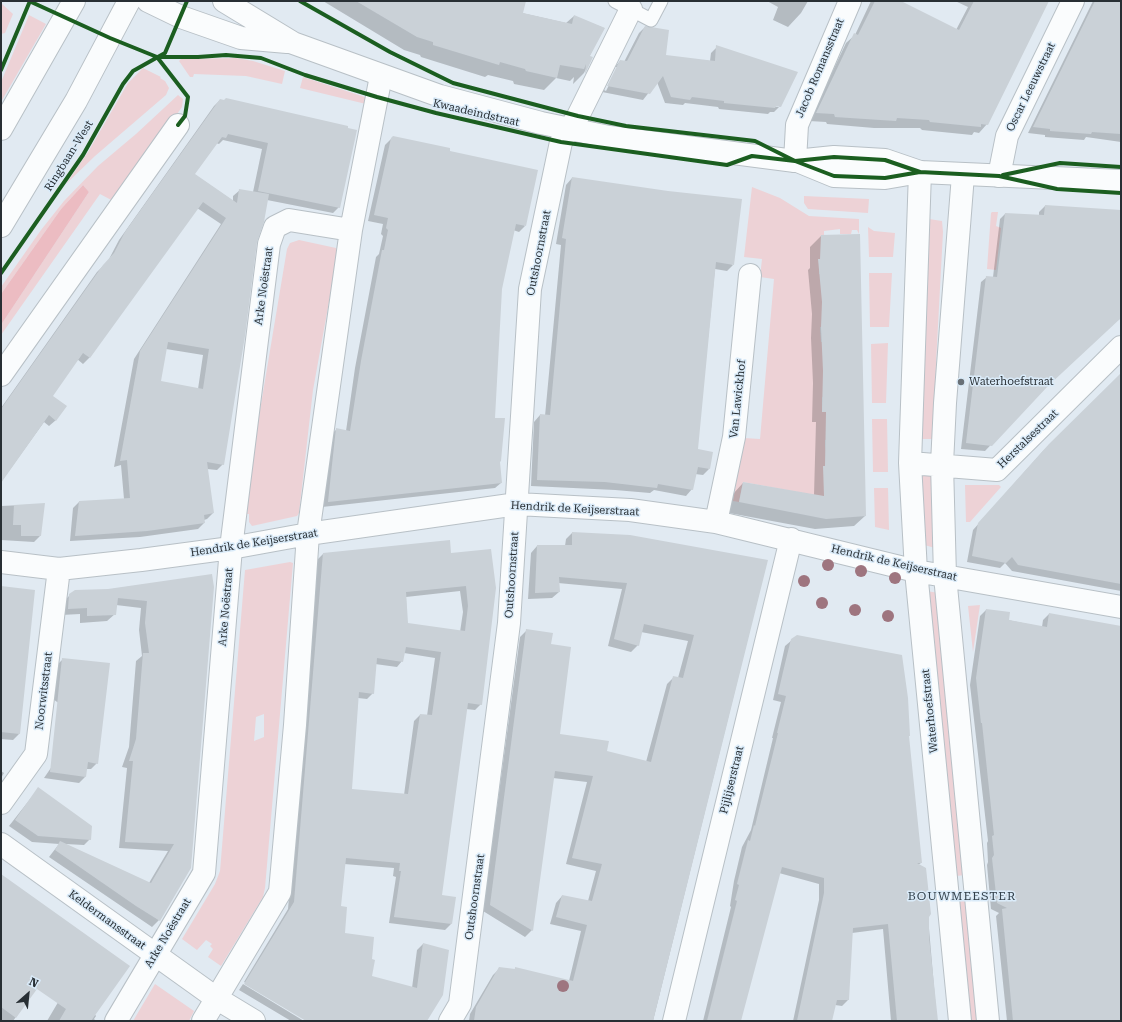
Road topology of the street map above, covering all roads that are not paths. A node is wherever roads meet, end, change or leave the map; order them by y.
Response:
1 (74, 1) edge
2 (129, 1) edge
3 (148, 1) edge
4 (224, 1) edge
5 (661, 1) edge
6 (850, 1) edge
7 (1073, 1) edge
8 (623, 5) edge
9 (293, 43) junction
10 (381, 76) junction
11 (178, 125) dead end
12 (1, 129) edge
13 (569, 130) junction
14 (795, 161) junction
15 (920, 172) junction
16 (963, 175) junction
17 (999, 176) junction
18 (1121, 181) edge
19 (1, 226) edge
20 (351, 230) junction
21 (750, 275) dead end
22 (1121, 347) edge
23 (1, 375) edge
24 (910, 463) junction
25 (942, 464) junction
26 (517, 504) junction
27 (716, 522) junction
28 (308, 534) junction
29 (790, 539) junction
30 (231, 548) junction
31 (1, 562) edge
32 (58, 569) junction
33 (916, 571) junction
34 (945, 576) junction
35 (1121, 607) edge
36 (1, 803) edge
37 (1, 844) edge
38 (976, 888) junction
39 (948, 890) junction
40 (155, 955) junction
41 (216, 998) junction
42 (116, 1021) edge
43 (203, 1021) edge
44 (254, 1021) edge
45 (450, 1021) edge
46 (674, 1021) edge
47 (960, 1021) edge
48 (988, 1021) edge

1 - 12 street
2 - 19 street, Ringbaan-West
3 - 9 street, Kwaadeindstraat
4 - 9 street, Kwaadeindstraat
5 - 8 lane
6 - 14 street, Jacob Romansstraat
7 - 17 street, Oscar Leeuwstraat
8 - 13 street, Outshoornstraat
9 - 10 street, Kwaadeindstraat
10 - 13 street, Kwaadeindstraat
10 - 20 street
11 - 23 street
13 - 14 street, Kwaadeindstraat
13 - 26 street, Outshoornstraat
14 - 15 street, Kwaadeindstraat
15 - 16 street, Kwaadeindstraat
15 - 24 street, Waterhoefstraat
16 - 17 street, Kwaadeindstraat
16 - 25 street
17 - 18 street, Kwaadeindstraat
20 - 28 street
20 - 30 street, Arke Noëstraat
21 - 27 street, Van Lawickhof
22 - 25 street, Herstalsestraat
24 - 25 street, Herstalsestraat
24 - 33 street, Waterhoefstraat
25 - 34 street
26 - 27 street, Hendrik de Keijserstraat
26 - 28 street, Hendrik de Keijserstraat
26 - 45 street, Outshoornstraat
27 - 29 street, Hendrik de Keijserstraat
28 - 30 street, Hendrik de Keijserstraat
28 - 41 street
29 - 33 street, Hendrik de Keijserstraat
29 - 46 street, Pijlijserstraat
30 - 32 street, Hendrik de Keijserstraat
30 - 40 street, Arke Noëstraat
31 - 32 street, Hendrik de Keijserstraat
32 - 36 street, Noorwitsstraat
33 - 34 street, Hendrik de Keijserstraat
33 - 39 street, Waterhoefstraat
34 - 35 street, Hendrik de Keijserstraat
34 - 38 street
37 - 40 street, Keldermansstraat
38 - 39 street
38 - 48 street
39 - 47 street, Waterhoefstraat
40 - 41 street, Keldermansstraat
40 - 42 street, Arke Noëstraat
41 - 43 street
41 - 44 street, Keldermansstraat

